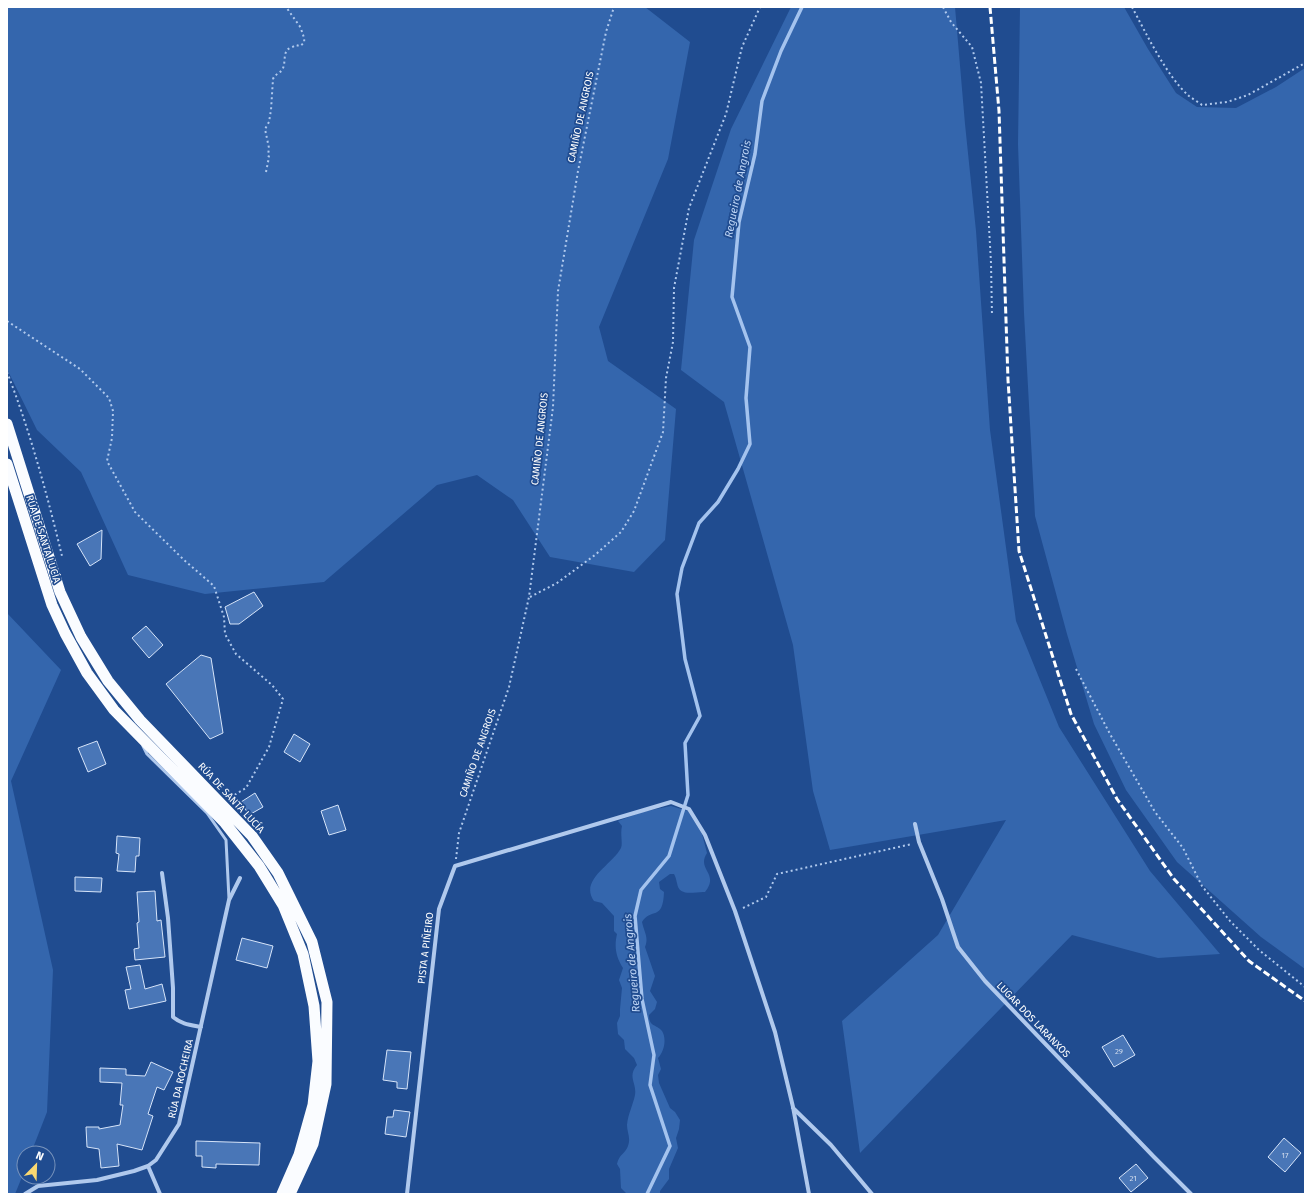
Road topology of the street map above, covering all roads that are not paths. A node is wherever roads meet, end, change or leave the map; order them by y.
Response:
1 (7, 424) edge
2 (7, 464) edge
3 (138, 736) junction
4 (915, 824) dead end
5 (162, 874) dead end
6 (240, 878) dead end
7 (229, 900) junction
8 (201, 1027) junction
9 (793, 1108) junction
10 (148, 1166) junction
11 (25, 1194) edge
12 (160, 1194) edge
13 (282, 1194) edge
14 (290, 1194) edge
15 (407, 1194) edge
16 (809, 1194) edge
17 (872, 1194) edge
18 (1191, 1194) edge

1 - 14 highway, RÚA DE SANTA LUCÍA
2 - 3 highway, RÚA DE SANTA LUCÍA
3 - 7 lane
3 - 13 highway, RÚA DE SANTA LUCÍA
4 - 18 street, LUGAR DOS LARANXOS
5 - 8 street, RÚA DA ROCHEIRA
6 - 7 street, RÚA DA ROCHEIRA
7 - 8 street, RÚA DA ROCHEIRA
8 - 10 street, RÚA DA ROCHEIRA
9 - 15 street, PISTA A PIÑEIRO
9 - 16 street
9 - 17 street
10 - 11 street
10 - 12 street

